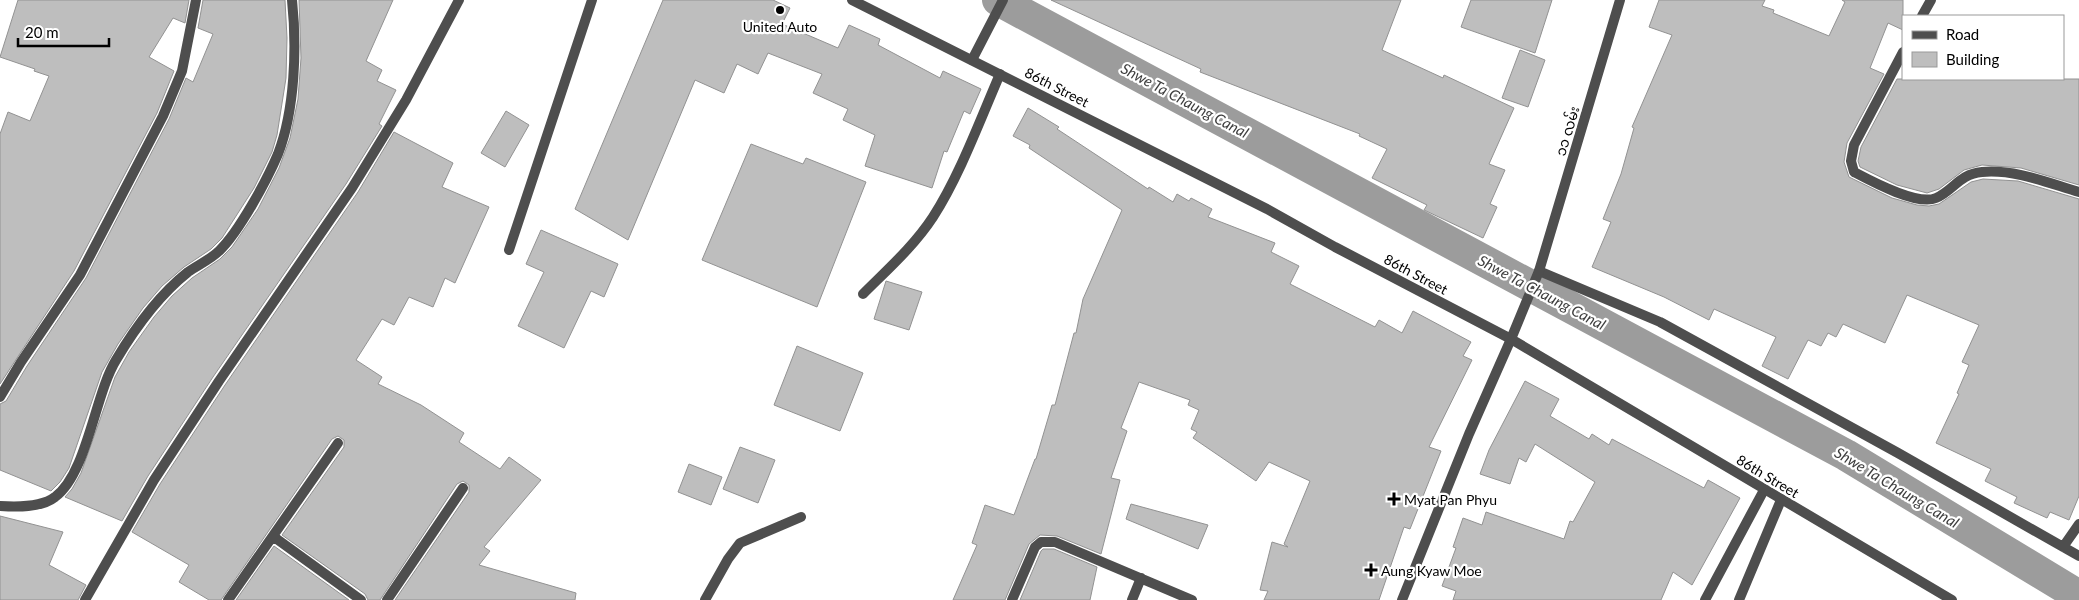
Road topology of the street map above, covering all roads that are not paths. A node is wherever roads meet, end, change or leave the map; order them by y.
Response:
1 (196, 0) edge
2 (292, 0) edge
3 (460, 0) edge
4 (592, 0) edge
5 (852, 0) edge
6 (1003, 0) edge
7 (1620, 0) edge
8 (1931, 0) edge
9 (1923, 15) edge
10 (1902, 54) edge
11 (972, 60) junction
12 (1000, 74) junction
13 (2079, 192) edge
14 (509, 250) dead end
15 (1539, 271) junction
16 (863, 294) dead end
17 (1511, 339) junction
18 (0, 397) edge
19 (338, 443) dead end
20 (463, 488) dead end
21 (1764, 490) junction
22 (1781, 500) junction
23 (0, 506) edge
24 (801, 517) dead end
25 (2079, 524) edge
26 (274, 537) junction
27 (2063, 547) junction
28 (2079, 556) edge
29 (1141, 578) junction
30 (1949, 599) edge
31 (85, 600) edge
32 (228, 600) edge
33 (361, 600) edge
34 (387, 600) edge
35 (705, 600) edge
36 (1012, 600) edge
37 (1132, 600) edge
38 (1192, 600) edge
39 (1402, 600) edge
40 (1705, 600) edge
41 (1739, 600) edge

1 - 18 street
2 - 23 street
3 - 31 street
4 - 14 street
5 - 11 street, 86th Street
6 - 11 street
7 - 15 street, ၁၁ လမ်း
8 - 9 street
10 - 13 street
11 - 12 street, 86th Street
12 - 16 street
12 - 17 street, 86th Street
15 - 17 street, ၁၁ လမ်း
15 - 27 street
17 - 21 street, 86th Street
17 - 39 street, ၁၁ လမ်း
19 - 26 street
20 - 34 street
21 - 22 street, 86th Street
21 - 40 street
22 - 30 street, 86th Street
22 - 41 street
24 - 35 street
25 - 27 street
26 - 32 street
26 - 33 street
27 - 28 street
29 - 36 street
29 - 37 street
29 - 38 street

